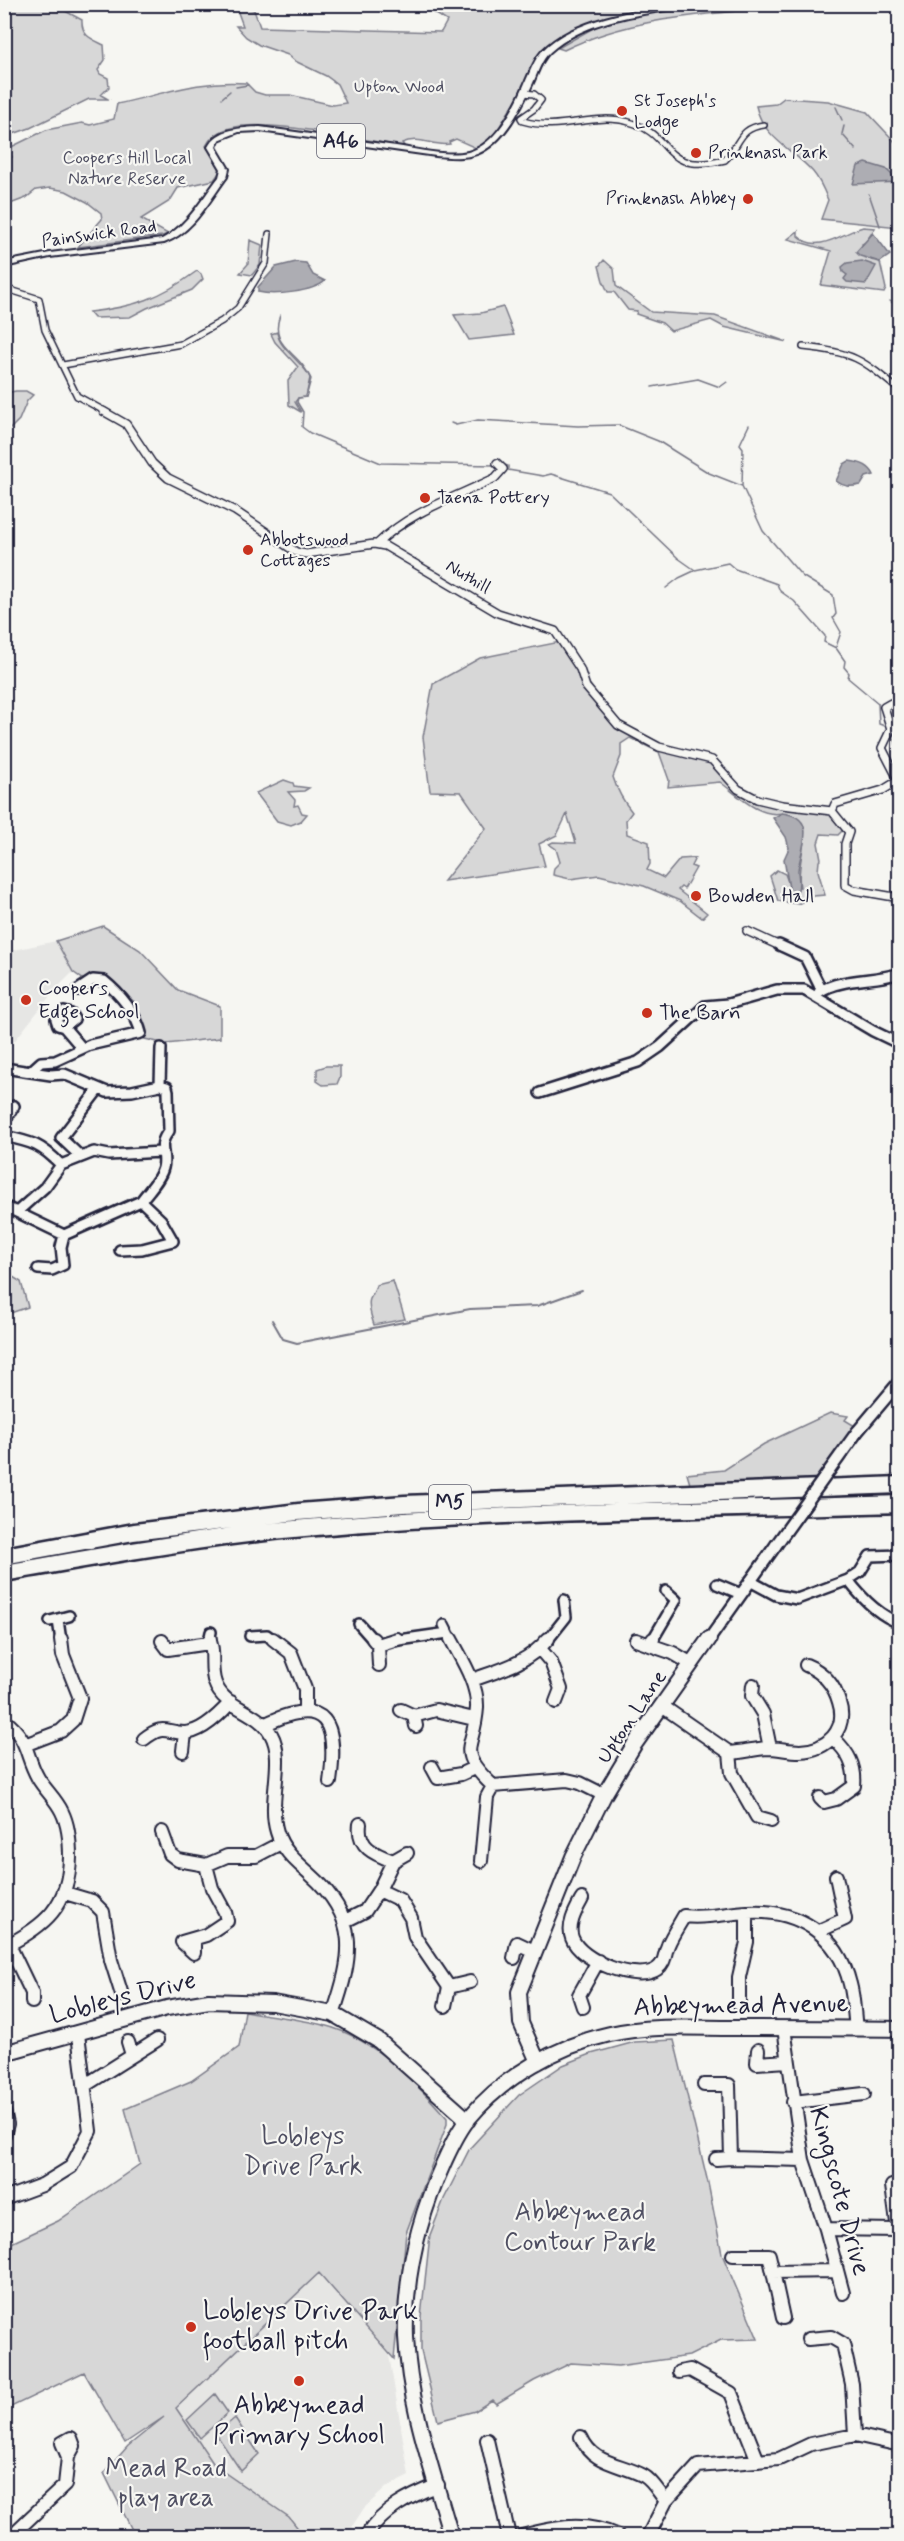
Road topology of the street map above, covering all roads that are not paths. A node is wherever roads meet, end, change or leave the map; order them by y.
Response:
1 (698, 4) edge
2 (524, 93) junction
3 (764, 125) dead end
4 (269, 234) dead end
5 (4, 265) edge
6 (4, 288) edge
7 (803, 347) dead end
8 (63, 365) junction
9 (900, 391) edge
10 (497, 463) dead end
11 (377, 544) junction
12 (891, 703) dead end
13 (832, 811) junction
14 (900, 898) edge
15 (747, 931) dead end
16 (900, 973) edge
17 (78, 990) dead end
18 (818, 993) junction
19 (64, 1027) dead end
20 (900, 1044) edge
21 (82, 1048) junction
22 (161, 1048) dead end
23 (4, 1068) edge
24 (31, 1071) junction
25 (160, 1085) junction
26 (98, 1090) junction
27 (540, 1093) dead end
28 (14, 1106) dead end
29 (4, 1122) edge
30 (9, 1137) edge
31 (61, 1138) junction
32 (45, 1148) junction
33 (161, 1152) junction
34 (80, 1156) junction
35 (62, 1165) junction
36 (141, 1202) junction
37 (4, 1206) edge
38 (18, 1211) junction
39 (64, 1235) junction
40 (120, 1250) dead end
41 (38, 1269) dead end
42 (900, 1382) edge
43 (900, 1485) edge
44 (900, 1504) edge
45 (900, 1555) edge
46 (4, 1556) edge
47 (4, 1573) edge
48 (848, 1580) junction
49 (750, 1581) junction
50 (717, 1584) dead end
51 (666, 1591) dead end
52 (741, 1594) junction
53 (564, 1600) dead end
54 (69, 1617) dead end
55 (359, 1624) dead end
56 (895, 1624) edge
57 (260, 1635) dead end
58 (636, 1640) dead end
59 (378, 1645) junction
60 (650, 1645) junction
61 (540, 1649) junction
62 (166, 1650) dead end
63 (692, 1664) junction
64 (379, 1665) dead end
65 (806, 1665) dead end
66 (472, 1680) junction
67 (750, 1694) dead end
68 (231, 1702) junction
69 (556, 1702) dead end
70 (662, 1706) junction
71 (305, 1710) junction
72 (402, 1710) dead end
73 (474, 1719) junction
74 (4, 1720) edge
75 (266, 1724) junction
76 (150, 1731) dead end
77 (185, 1733) junction
78 (834, 1739) junction
79 (27, 1744) junction
80 (770, 1748) junction
81 (183, 1751) dead end
82 (730, 1753) junction
83 (474, 1768) junction
84 (434, 1774) dead end
85 (330, 1782) dead end
86 (493, 1786) junction
87 (604, 1795) junction
88 (820, 1798) dead end
89 (771, 1821) dead end
90 (359, 1828) dead end
91 (164, 1837) dead end
92 (281, 1844) junction
93 (407, 1853) dead end
94 (393, 1861) junction
95 (481, 1861) dead end
96 (206, 1865) junction
97 (836, 1876) dead end
98 (379, 1890) junction
99 (65, 1893) junction
100 (582, 1899) dead end
101 (747, 1912) junction
102 (347, 1920) junction
103 (821, 1930) junction
104 (188, 1942) dead end
105 (7, 1946) edge
106 (534, 1951) junction
107 (514, 1959) dead end
108 (598, 1961) junction
109 (470, 1982) dead end
110 (449, 1987) junction
111 (122, 1995) dead end
112 (32, 2002) dead end
113 (739, 2004) dead end
114 (445, 2006) dead end
115 (583, 2007) dead end
116 (333, 2014) junction
117 (784, 2028) junction
118 (856, 2029) junction
119 (900, 2029) edge
120 (78, 2034) junction
121 (157, 2040) dead end
122 (128, 2042) dead end
123 (758, 2050) dead end
124 (4, 2053) edge
125 (132, 2055) junction
126 (788, 2061) junction
127 (538, 2062) junction
128 (704, 2085) dead end
129 (84, 2086) junction
130 (864, 2094) dead end
131 (793, 2102) junction
132 (4, 2111) edge
133 (468, 2120) junction
134 (4, 2135) edge
135 (731, 2158) junction
136 (716, 2159) dead end
137 (803, 2160) junction
138 (892, 2186) dead end
139 (4, 2199) edge
140 (826, 2229) junction
141 (899, 2233) edge
142 (733, 2255) dead end
143 (836, 2271) junction
144 (772, 2272) junction
145 (843, 2293) dead end
146 (783, 2318) dead end
147 (807, 2339) dead end
148 (680, 2372) dead end
149 (855, 2435) junction
150 (581, 2437) dead end
151 (487, 2440) dead end
152 (62, 2443) dead end
153 (900, 2445) edge
154 (758, 2461) junction
155 (438, 2485) junction
156 (666, 2501) junction
157 (11, 2536) edge
158 (366, 2536) edge
159 (451, 2536) edge
160 (509, 2536) edge
161 (522, 2536) edge
162 (618, 2536) edge
163 (648, 2536) edge

1 - 2 main road, Painswick Road / A46
2 - 3 street
2 - 5 main road, Painswick Road / A46
4 - 8 street
6 - 8 street
7 - 9 street
8 - 11 street
10 - 11 street
11 - 13 street, Nuthill
12 - 13 street
13 - 14 street
15 - 18 street
16 - 18 street
17 - 21 street
18 - 20 street
18 - 27 street
19 - 21 street
21 - 24 street
22 - 25 street
23 - 24 street
24 - 26 street
25 - 26 street
25 - 33 street
26 - 31 street
28 - 29 street
30 - 32 street
31 - 32 street
31 - 34 street
32 - 35 street
33 - 34 street
33 - 36 street
34 - 35 street
35 - 38 street
36 - 39 street
36 - 40 street
37 - 38 street
38 - 39 street
39 - 41 street
42 - 49 street, Upton Lane, bridge
43 - 46 highway, M5
44 - 47 highway, M5
45 - 48 street
48 - 49 street
48 - 56 street
49 - 52 street, Upton Lane
50 - 52 street
51 - 60 street
52 - 63 street, Upton Lane
53 - 61 street
54 - 79 street
55 - 59 street
57 - 71 street
58 - 60 street
59 - 64 street
59 - 66 street
60 - 63 street
61 - 66 street
61 - 69 street
62 - 68 street
63 - 70 street, Upton Lane
65 - 78 street
66 - 73 street
67 - 80 street
68 - 75 street
68 - 77 street
70 - 82 street
70 - 87 street, Upton Lane
71 - 75 street
71 - 85 street
72 - 73 street
73 - 83 street
74 - 79 street
75 - 92 street
76 - 77 street
77 - 81 street
78 - 80 street
78 - 88 street
79 - 99 street
80 - 82 street
82 - 89 street
83 - 84 street
83 - 86 street
86 - 87 street
86 - 95 street
87 - 106 street, Upton Lane
90 - 94 street
91 - 96 street
92 - 96 street
92 - 102 street
93 - 94 street
94 - 98 street
96 - 104 street
97 - 103 street
98 - 102 street
98 - 110 street
99 - 105 street
99 - 111 street
100 - 108 street
101 - 103 street
101 - 108 street
101 - 113 street
102 - 116 street
103 - 118 street
105 - 112 street
106 - 107 street
106 - 127 street, Upton Lane
108 - 115 street
109 - 110 street
110 - 114 street
116 - 120 street, Lobleys Drive
116 - 133 street, Lobleys Drive
117 - 118 street, Abbeymead Avenue
117 - 126 street, Kingscote Drive
117 - 127 street, Abbeymead Avenue
118 - 119 street, Abbeymead Avenue
120 - 124 street, Lobleys Drive
120 - 129 street
121 - 125 street
122 - 125 street
123 - 126 street
125 - 129 street
126 - 131 street, Kingscote Drive
127 - 133 street, Abbeymead Avenue
128 - 135 street
129 - 139 street
130 - 131 street
131 - 137 street, Kingscote Drive
132 - 134 street
133 - 155 street, Abbeymead Avenue
135 - 136 street
135 - 137 street
137 - 140 street, Kingscote Drive
138 - 141 street
140 - 141 street
140 - 143 street, Kingscote Drive
142 - 144 street
143 - 144 street
143 - 145 street, Kingscote Drive
144 - 146 street
147 - 149 street
148 - 154 street
149 - 153 street
149 - 154 street
150 - 156 street
151 - 160 street
152 - 157 street
154 - 156 street
155 - 158 street
155 - 159 street, Abbeymead Avenue
156 - 163 street
161 - 162 street

